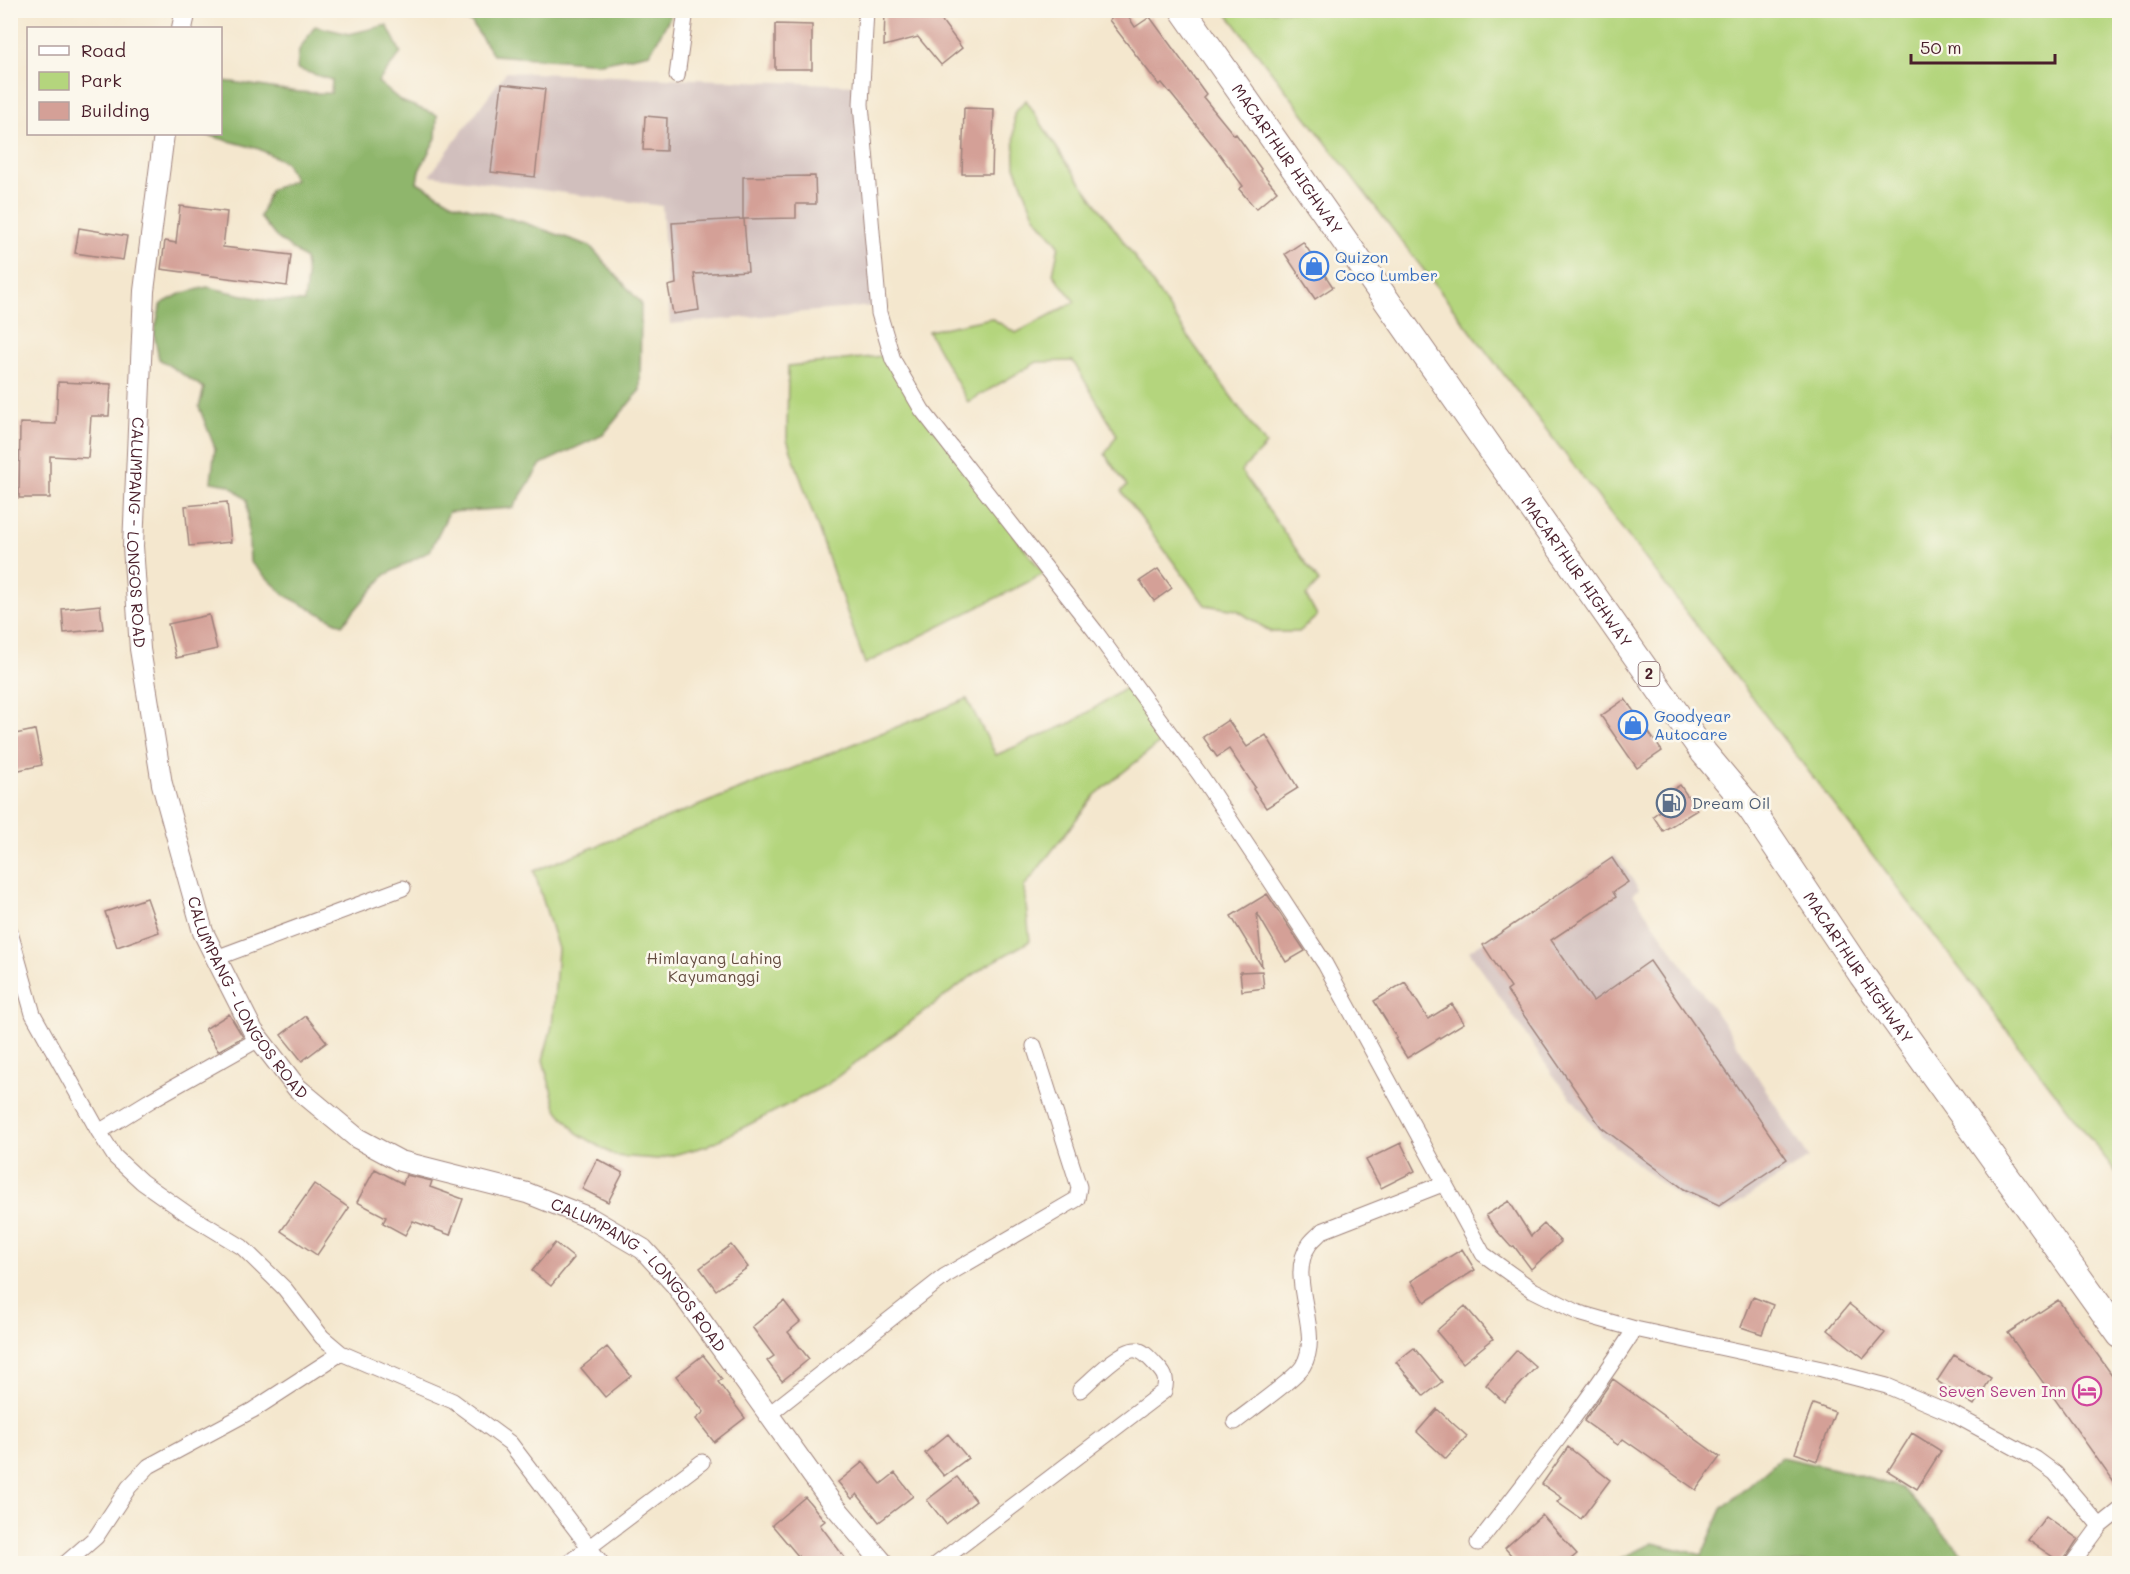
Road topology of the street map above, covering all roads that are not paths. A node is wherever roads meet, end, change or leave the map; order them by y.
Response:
1 (186, 10) edge
2 (686, 10) edge
3 (866, 10) edge
4 (1183, 10) edge
5 (182, 27) edge
6 (677, 76) dead end
7 (164, 135) edge
8 (403, 888) dead end
9 (10, 932) edge
10 (216, 958) junction
11 (259, 1039) junction
12 (1034, 1046) dead end
13 (99, 1132) junction
14 (1445, 1183) junction
15 (1635, 1329) junction
16 (2120, 1335) edge
17 (341, 1353) junction
18 (1080, 1390) dead end
19 (768, 1415) junction
20 (1235, 1422) dead end
21 (702, 1462) dead end
22 (2120, 1510) edge
23 (2100, 1526) junction
24 (1478, 1543) dead end
25 (591, 1547) junction
26 (65, 1563) edge
27 (567, 1563) edge
28 (602, 1563) edge
29 (884, 1563) edge
30 (937, 1563) edge
31 (2073, 1563) edge

1 - 5 street
2 - 6 street
3 - 14 street
4 - 16 highway, MACARTHUR HIGHWAY / 2
7 - 10 street, CALUMPANG - LONGOS ROAD
8 - 10 street
9 - 13 street
10 - 11 street, CALUMPANG - LONGOS ROAD
11 - 13 street
11 - 19 street, CALUMPANG - LONGOS ROAD
12 - 19 street
13 - 17 street
14 - 15 street
14 - 20 street
15 - 23 street
15 - 24 street
17 - 25 street
17 - 26 street
18 - 30 street
19 - 29 street, CALUMPANG - LONGOS ROAD
21 - 25 street
22 - 23 street
23 - 31 street
25 - 27 street
25 - 28 street

